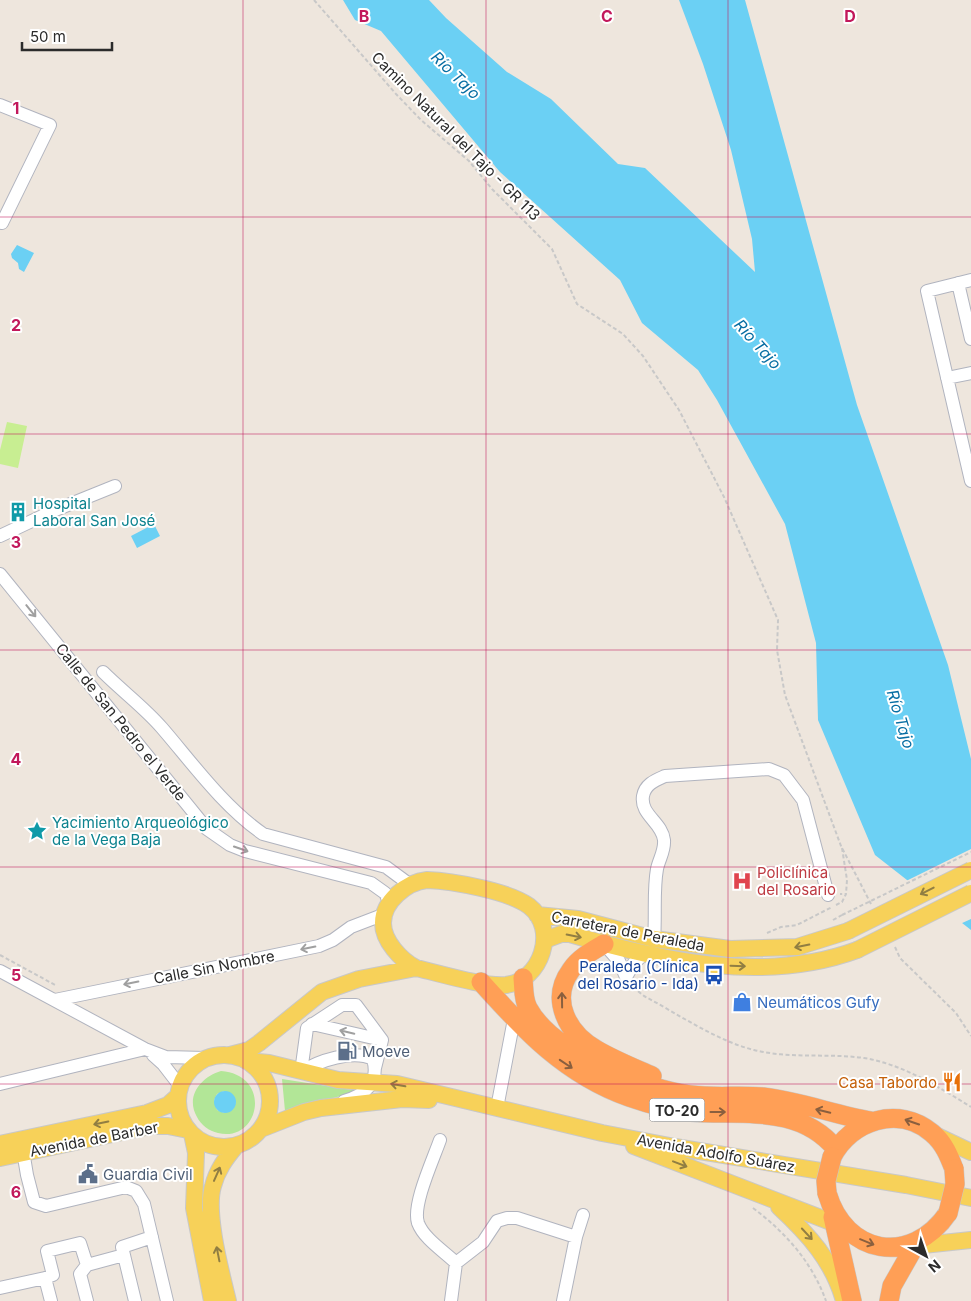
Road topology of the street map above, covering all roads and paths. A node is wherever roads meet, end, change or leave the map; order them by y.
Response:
1 (314, 0) edge
2 (0, 105) edge
3 (0, 222) edge
4 (971, 280) edge
5 (958, 283) junction
6 (971, 339) edge
7 (971, 372) edge
8 (947, 378) junction
9 (970, 476) edge
10 (115, 486) dead end
11 (78, 501) junction
12 (84, 513) dead end
13 (0, 536) edge
14 (0, 574) edge
15 (103, 672) dead end
16 (971, 852) edge
17 (971, 870) edge
18 (409, 884) junction
19 (971, 893) edge
20 (846, 894) junction
21 (828, 895) joint
22 (388, 909) junction
23 (537, 914) junction
24 (825, 924) dead end
25 (762, 937) dead end
26 (654, 939) junction
27 (544, 940) junction
28 (604, 944) junction
29 (395, 950) junction
30 (644, 954) junction
31 (0, 955) edge
32 (416, 968) junction
33 (0, 971) edge
34 (371, 976) junction
35 (626, 977) junction
36 (523, 978) junction
37 (481, 982) junction
38 (60, 988) dead end
39 (55, 1000) junction
40 (514, 1019) junction
41 (285, 1022) junction
42 (312, 1024) junction
43 (382, 1040) junction
44 (145, 1049) junction
45 (230, 1055) junction
46 (205, 1058) junction
47 (267, 1071) junction
48 (301, 1072) junction
49 (373, 1075) junction
50 (0, 1084) edge
51 (179, 1091) junction
52 (712, 1096) junction
53 (463, 1101) junction
54 (971, 1107) edge
55 (321, 1108) junction
56 (497, 1108) junction
57 (871, 1121) junction
58 (156, 1125) junction
59 (261, 1129) junction
60 (190, 1132) junction
61 (602, 1132) junction
62 (934, 1134) junction
63 (440, 1140) dead end
64 (0, 1144) edge
65 (23, 1146) junction
66 (236, 1146) junction
67 (971, 1152) edge
68 (196, 1153) junction
69 (834, 1153) junction
70 (0, 1158) edge
71 (971, 1198) edge
72 (772, 1200) junction
73 (746, 1203) dead end
74 (834, 1213) junction
75 (583, 1215) dead end
76 (576, 1236) junction
77 (152, 1237) junction
78 (971, 1240) edge
79 (912, 1245) junction
80 (124, 1255) junction
81 (456, 1263) junction
82 (87, 1265) junction
83 (45, 1278) junction
84 (0, 1288) edge
85 (51, 1301) edge
86 (87, 1301) edge
87 (135, 1301) edge
88 (167, 1301) edge
89 (212, 1301) edge
90 (228, 1301) edge
91 (451, 1301) edge
92 (563, 1301) edge
93 (826, 1301) edge
94 (844, 1301) edge
95 (852, 1301) edge
96 (889, 1301) edge

1 - 20 path, Camino Natural del Tajo - GR 113
2 - 3 street
4 - 5 street
5 - 6 street
5 - 8 street
7 - 8 street
8 - 9 street
10 - 11 street
11 - 12 street
11 - 13 street
14 -> 22 street, Calle de San Pedro el Verde
15 - 18 street
16 - 24 path, bridge
17 -> 26 main road, Carretera de Peraleda, bridge
18 - 22 main road
18 - 23 main road, Carretera de Peraleda
30 -> 19 main road, Carretera de Peraleda, bridge
20 - 21 path
20 - 25 path
21 - 26 street
22 - 29 main road
22 -> 39 street, Calle Sin Nombre
23 - 26 main road, Carretera de Peraleda
23 - 27 main road, Carretera de Peraleda
27 -> 28 main road, Carretera de Peraleda
27 - 36 main road, Carretera de Peraleda
28 - 30 main road, Carretera de Peraleda
28 - 35 street
52 -> 28 highway
29 - 32 main road
29 - 34 main road
30 - 35 street
31 - 38 path
32 - 34 main road
32 - 37 main road
33 - 39 street
34 - 41 main road
35 - 54 path
36 - 37 main road
36 - 52 highway, TO-20
37 - 40 highway, TO-20
39 - 44 street
40 - 56 street
40 -> 69 highway, TO-20
41 - 45 main road
41 - 47 main road
43 -> 42 street
42 - 43 street
42 - 48 street
43 - 49 street
44 - 46 street
44 - 50 street
44 - 51 street
45 - 46 main road
45 - 47 main road
46 - 51 main road
47 - 48 main road, Avenida Adolfo Suárez
47 - 59 main road
48 - 49 main road, Avenida Adolfo Suárez
48 - 49 street
53 -> 49 main road, Avenida Adolfo Suárez
49 - 55 street
51 - 60 main road
51 -> 65 main road, Avenida de Barber
57 -> 52 highway, TO-20
53 - 55 main road, Avenida Adolfo Suárez
53 - 56 main road, Avenida Adolfo Suárez
55 - 59 main road, Avenida Adolfo Suárez
56 - 61 main road, Avenida Adolfo Suárez
62 -> 57 highway, TO-20
57 - 69 highway, TO-20
58 - 60 main road, Avenida de Barber
58 - 65 main road, Avenida de Barber
58 - 68 main road
59 - 66 main road
60 - 66 main road
60 - 68 main road
61 - 71 main road, Avenida Adolfo Suárez
61 -> 72 main road
62 - 67 main road
62 - 79 highway, TO-20, bridge
63 - 81 street
64 - 65 main road, Avenida de Barber
65 - 70 main road, Avenida de Barber
65 - 77 street
90 -> 66 main road
68 - 89 main road
69 - 74 highway, bridge
72 - 74 main road
72 -> 94 main road
73 - 93 path
74 -> 79 highway
74 - 95 highway
75 - 76 street
76 - 81 street
76 - 92 street
77 - 80 street
77 - 88 street
78 - 79 main road
79 - 96 highway, TO-20
80 - 82 street
80 - 87 street
81 - 91 street
82 - 83 street
82 - 86 street
83 - 84 street
83 - 85 street

